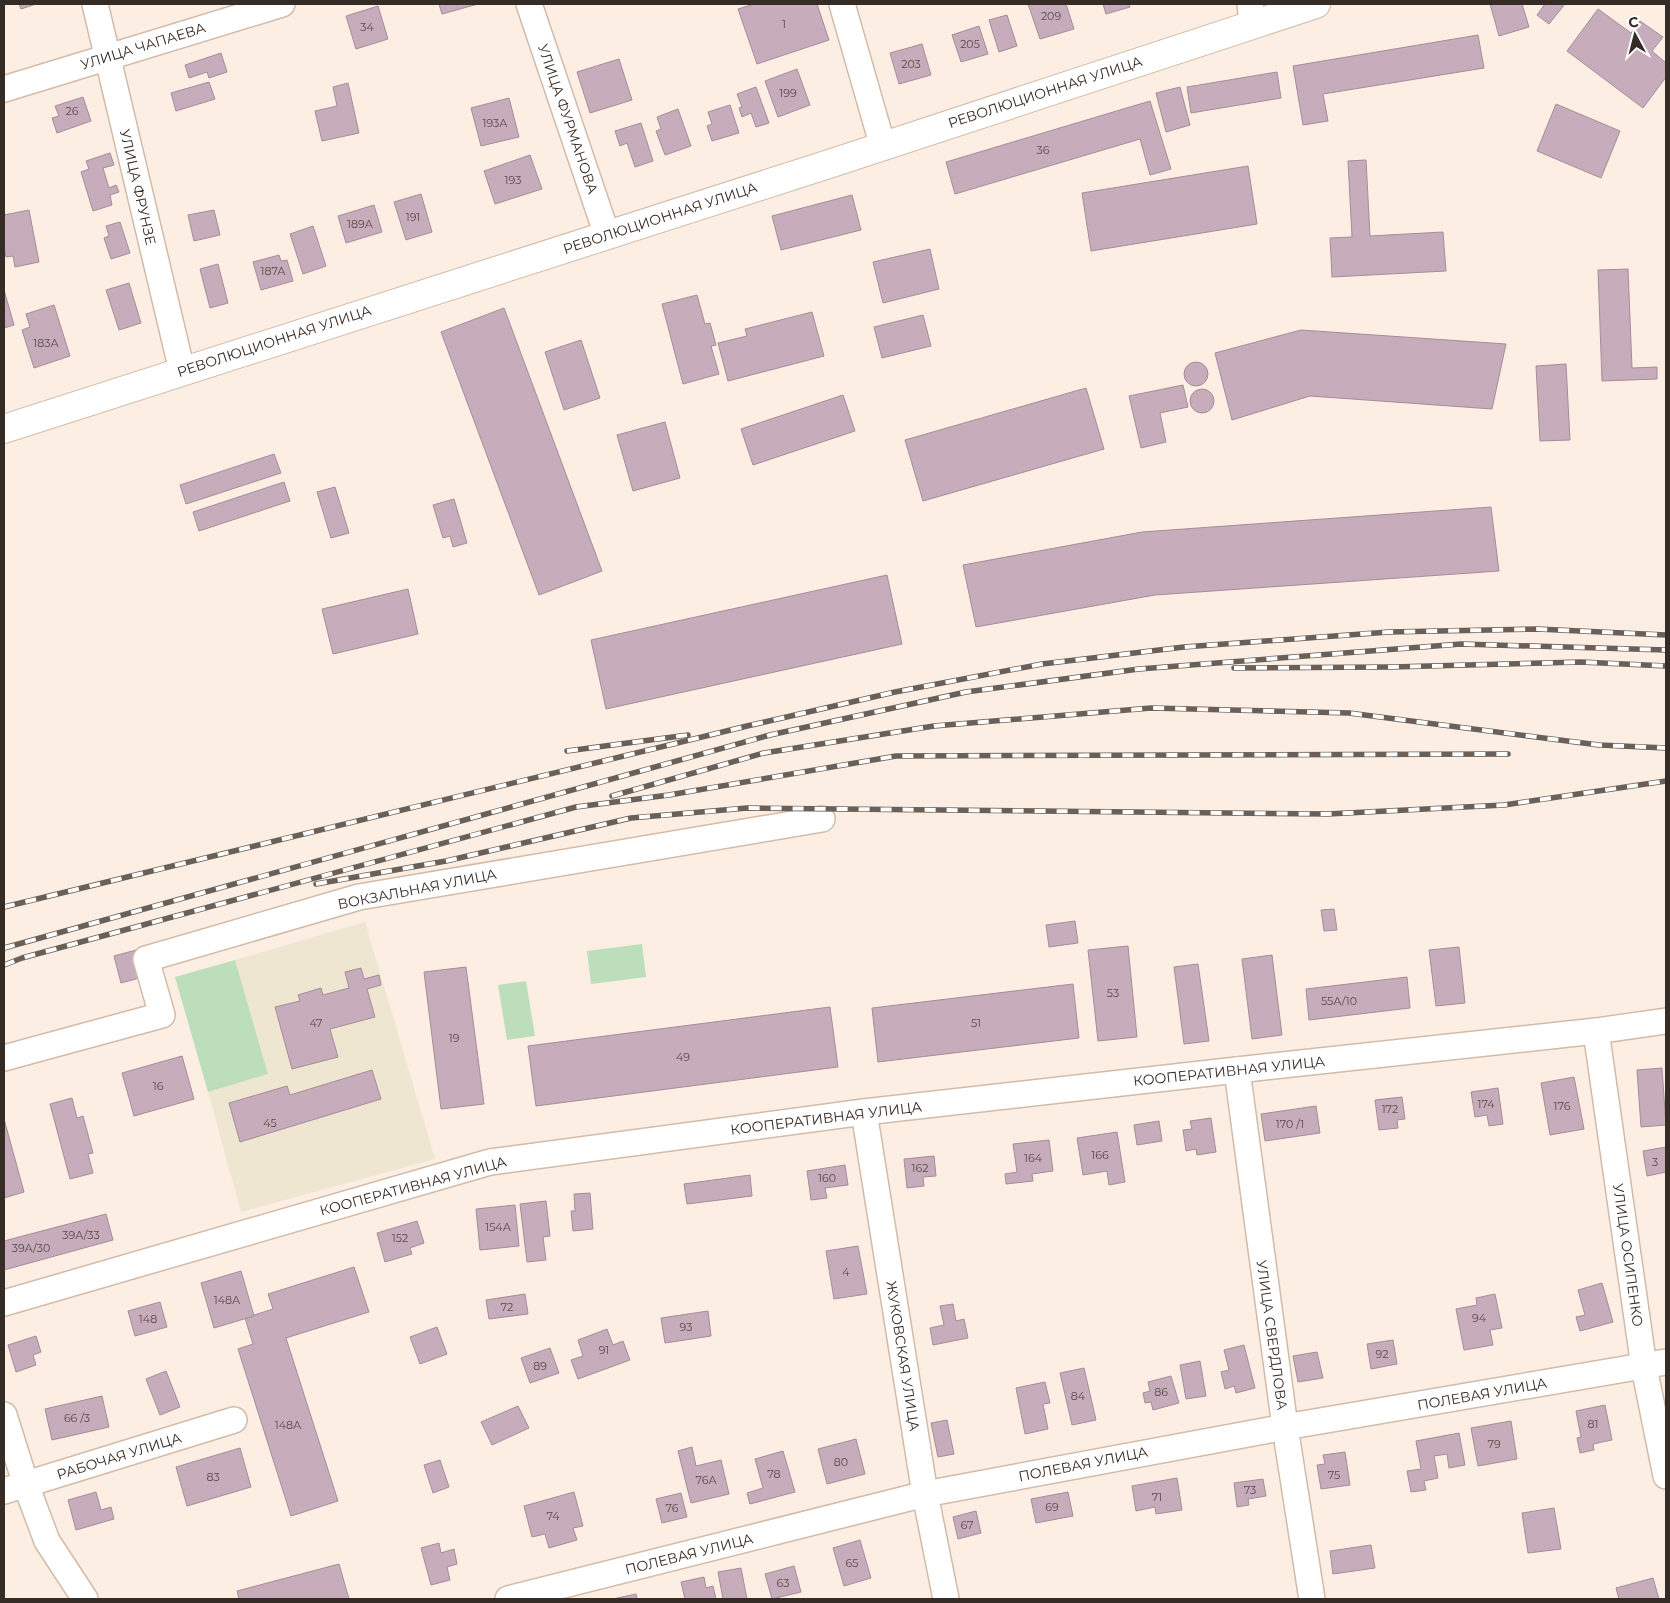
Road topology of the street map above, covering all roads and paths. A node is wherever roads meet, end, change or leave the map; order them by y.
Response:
1 (95, 4) edge
2 (282, 4) edge
3 (529, 4) edge
4 (842, 4) edge
5 (1316, 4) edge
6 (1251, 14) edge
7 (108, 57) junction
8 (4, 88) edge
9 (882, 147) junction
10 (607, 235) junction
11 (182, 371) junction
12 (4, 429) edge
13 (822, 819) dead end
14 (1666, 1021) edge
15 (1596, 1032) junction
16 (4, 1058) edge
17 (1237, 1070) junction
18 (864, 1112) junction
19 (4, 1303) edge
20 (1655, 1364) edge
21 (4, 1415) edge
22 (234, 1420) dead end
23 (1285, 1427) junction
24 (1666, 1476) edge
25 (15, 1488) edge
26 (925, 1494) junction
27 (85, 1599) edge
28 (508, 1599) edge
29 (946, 1599) edge
30 (1312, 1599) edge

1 - 7 street, УЛИЦА ФРУНЗЕ
2 - 7 street, УЛИЦА ЧАПАЕВА
3 - 10 street, УЛИЦА ФУРМАНОВА
4 - 9 street
5 - 6 main road, РЕВОЛЮЦИОННАЯ УЛИЦА
6 - 9 main road, РЕВОЛЮЦИОННАЯ УЛИЦА
7 - 8 street, УЛИЦА ЧАПАЕВА
7 - 11 street, УЛИЦА ФРУНЗЕ
9 - 10 main road, РЕВОЛЮЦИОННАЯ УЛИЦА
10 - 11 main road, РЕВОЛЮЦИОННАЯ УЛИЦА
11 - 12 main road, РЕВОЛЮЦИОННАЯ УЛИЦА
13 - 16 street, ВОКЗАЛЬНАЯ УЛИЦА
14 - 15 street, КООПЕРАТИВНАЯ УЛИЦА
15 - 17 street, КООПЕРАТИВНАЯ УЛИЦА
15 - 20 street, УЛИЦА ОСИПЕНКО
17 - 18 street, КООПЕРАТИВНАЯ УЛИЦА
17 - 23 street, УЛИЦА СВЕРДЛОВА
18 - 19 street, КООПЕРАТИВНАЯ УЛИЦА
18 - 26 street, ЖУКОВСКАЯ УЛИЦА
20 - 23 street, ПОЛЕВАЯ УЛИЦА
20 - 24 street, УЛИЦА ОСИПЕНКО
21 - 25 street
22 - 25 street, РАБОЧАЯ УЛИЦА
23 - 26 street, ПОЛЕВАЯ УЛИЦА
23 - 30 street, УЛИЦА СВЕРДЛОВА
25 - 27 street
26 - 28 street, ПОЛЕВАЯ УЛИЦА
26 - 29 street, ЖУКОВСКАЯ УЛИЦА

